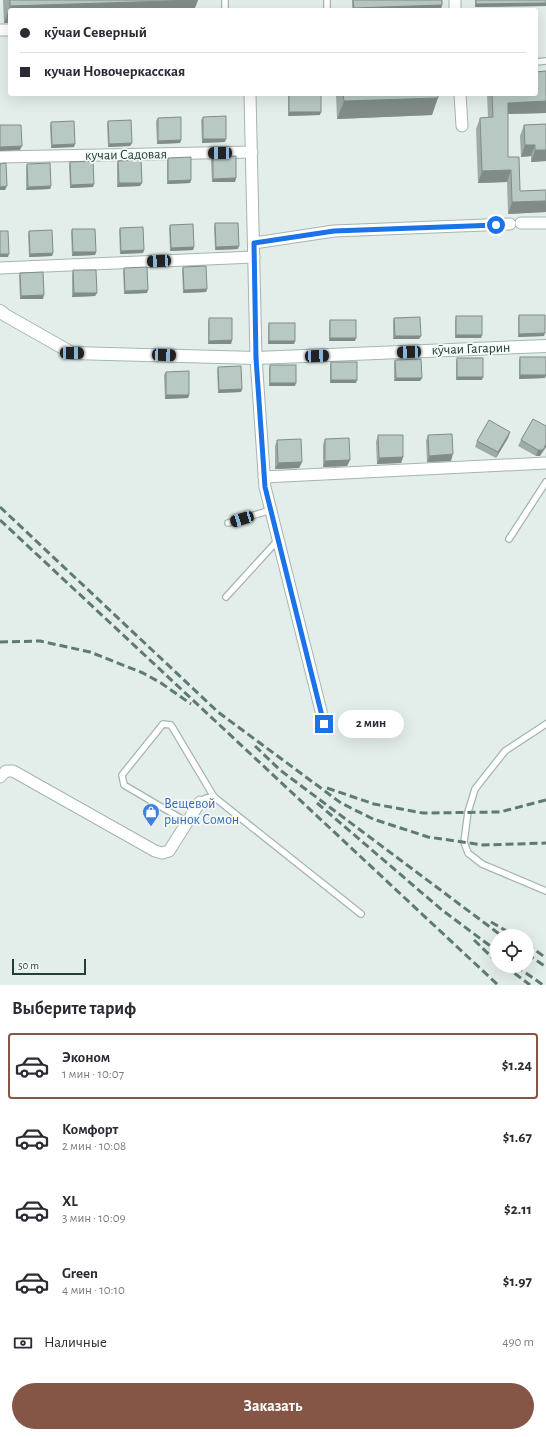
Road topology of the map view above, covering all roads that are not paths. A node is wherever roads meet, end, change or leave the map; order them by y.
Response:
1 (250, 96) edge
2 (460, 96) edge
3 (462, 126) dead end
4 (252, 152) junction
5 (0, 157) edge
6 (546, 222) edge
7 (254, 243) junction
8 (254, 257) junction
9 (0, 268) edge
10 (0, 311) edge
11 (546, 346) edge
12 (256, 358) junction
13 (546, 463) edge
14 (264, 477) junction
15 (546, 482) edge
16 (271, 510) junction
17 (228, 523) dead end
18 (509, 539) dead end
19 (278, 540) junction
20 (226, 597) dead end
21 (324, 724) dead end
22 (546, 724) edge
23 (0, 777) edge
24 (214, 797) junction
25 (200, 802) joint
26 (187, 822) junction
27 (546, 891) edge
28 (361, 914) dead end

1 - 4 street
2 - 3 street
4 - 5 street, кучаи Садовая
4 - 7 street
6 - 7 street
7 - 8 street
8 - 9 street
8 - 12 street
10 - 12 main road, кӯчаи Гагарин
11 - 12 main road, кӯчаи Гагарин
12 - 14 street
13 - 14 street
14 - 16 street
15 - 18 lane
16 - 17 lane
16 - 19 street
19 - 20 lane
19 - 21 street
22 - 27 lane
23 - 26 street
24 - 25 lane
24 - 26 lane
24 - 28 lane
25 - 26 street

